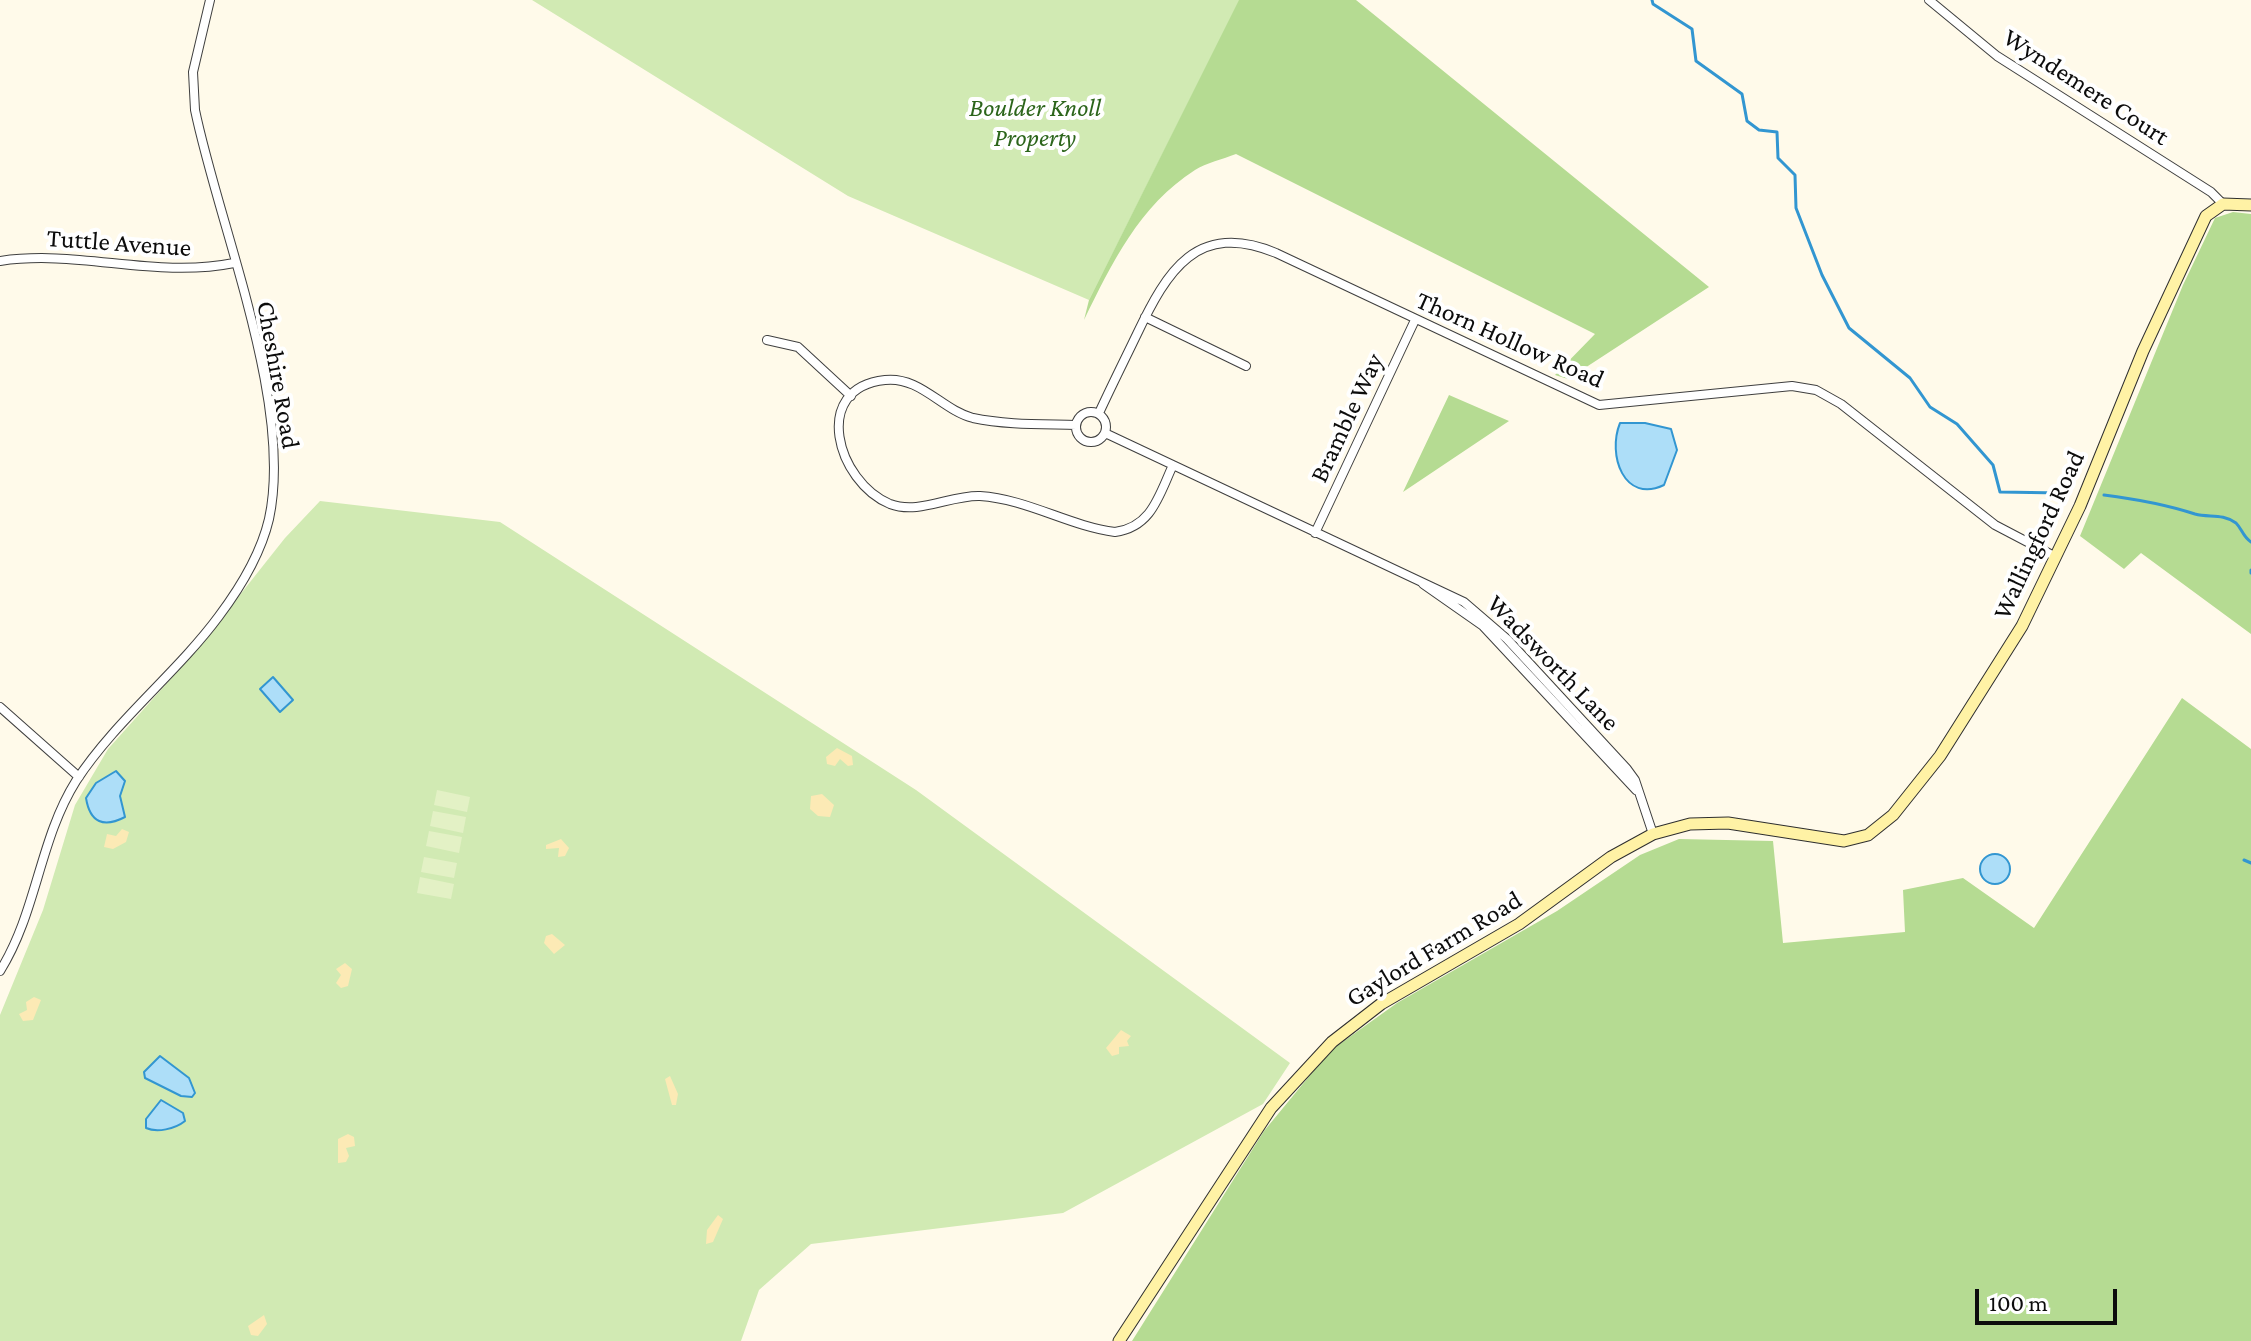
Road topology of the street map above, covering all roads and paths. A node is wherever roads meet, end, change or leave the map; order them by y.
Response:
1 (210, 0) edge
2 (1929, 0) edge
3 (2223, 204) junction
4 (2251, 205) edge
5 (0, 261) edge
6 (234, 263) junction
7 (1145, 317) junction
8 (1415, 320) junction
9 (767, 340) dead end
10 (1246, 366) dead end
11 (851, 396) junction
12 (1099, 413) junction
13 (1076, 425) junction
14 (1105, 433) junction
15 (1173, 465) junction
16 (1315, 533) junction
17 (2056, 557) junction
18 (0, 707) edge
19 (79, 777) junction
20 (1653, 834) junction
21 (1811, 839) joint
22 (0, 971) edge
23 (1119, 1341) edge

1 - 6 street, Cheshire Road
2 - 3 street, Wyndemere Court
3 - 4 street
3 - 17 street, Wallingford Road
5 - 6 street, Tuttle Avenue
6 - 19 street, Cheshire Road
7 - 8 street, Thorn Hollow Road
7 - 10 street
7 - 12 street, Thorn Hollow Road
8 - 16 street, Bramble Way
8 - 17 street, Thorn Hollow Road
9 - 11 street
11 - 13 street
11 - 15 street
12 - 13 street
12 - 14 street
13 - 14 street
14 - 15 street, Wadsworth Lane
15 - 16 street, Wadsworth Lane
16 - 20 street, Wadsworth Lane
17 - 21 street, Wallingford Road
18 - 19 street
19 - 22 street, Cheshire Road
20 - 21 street, Gaylord Farm Road
20 - 23 street, Gaylord Farm Road

